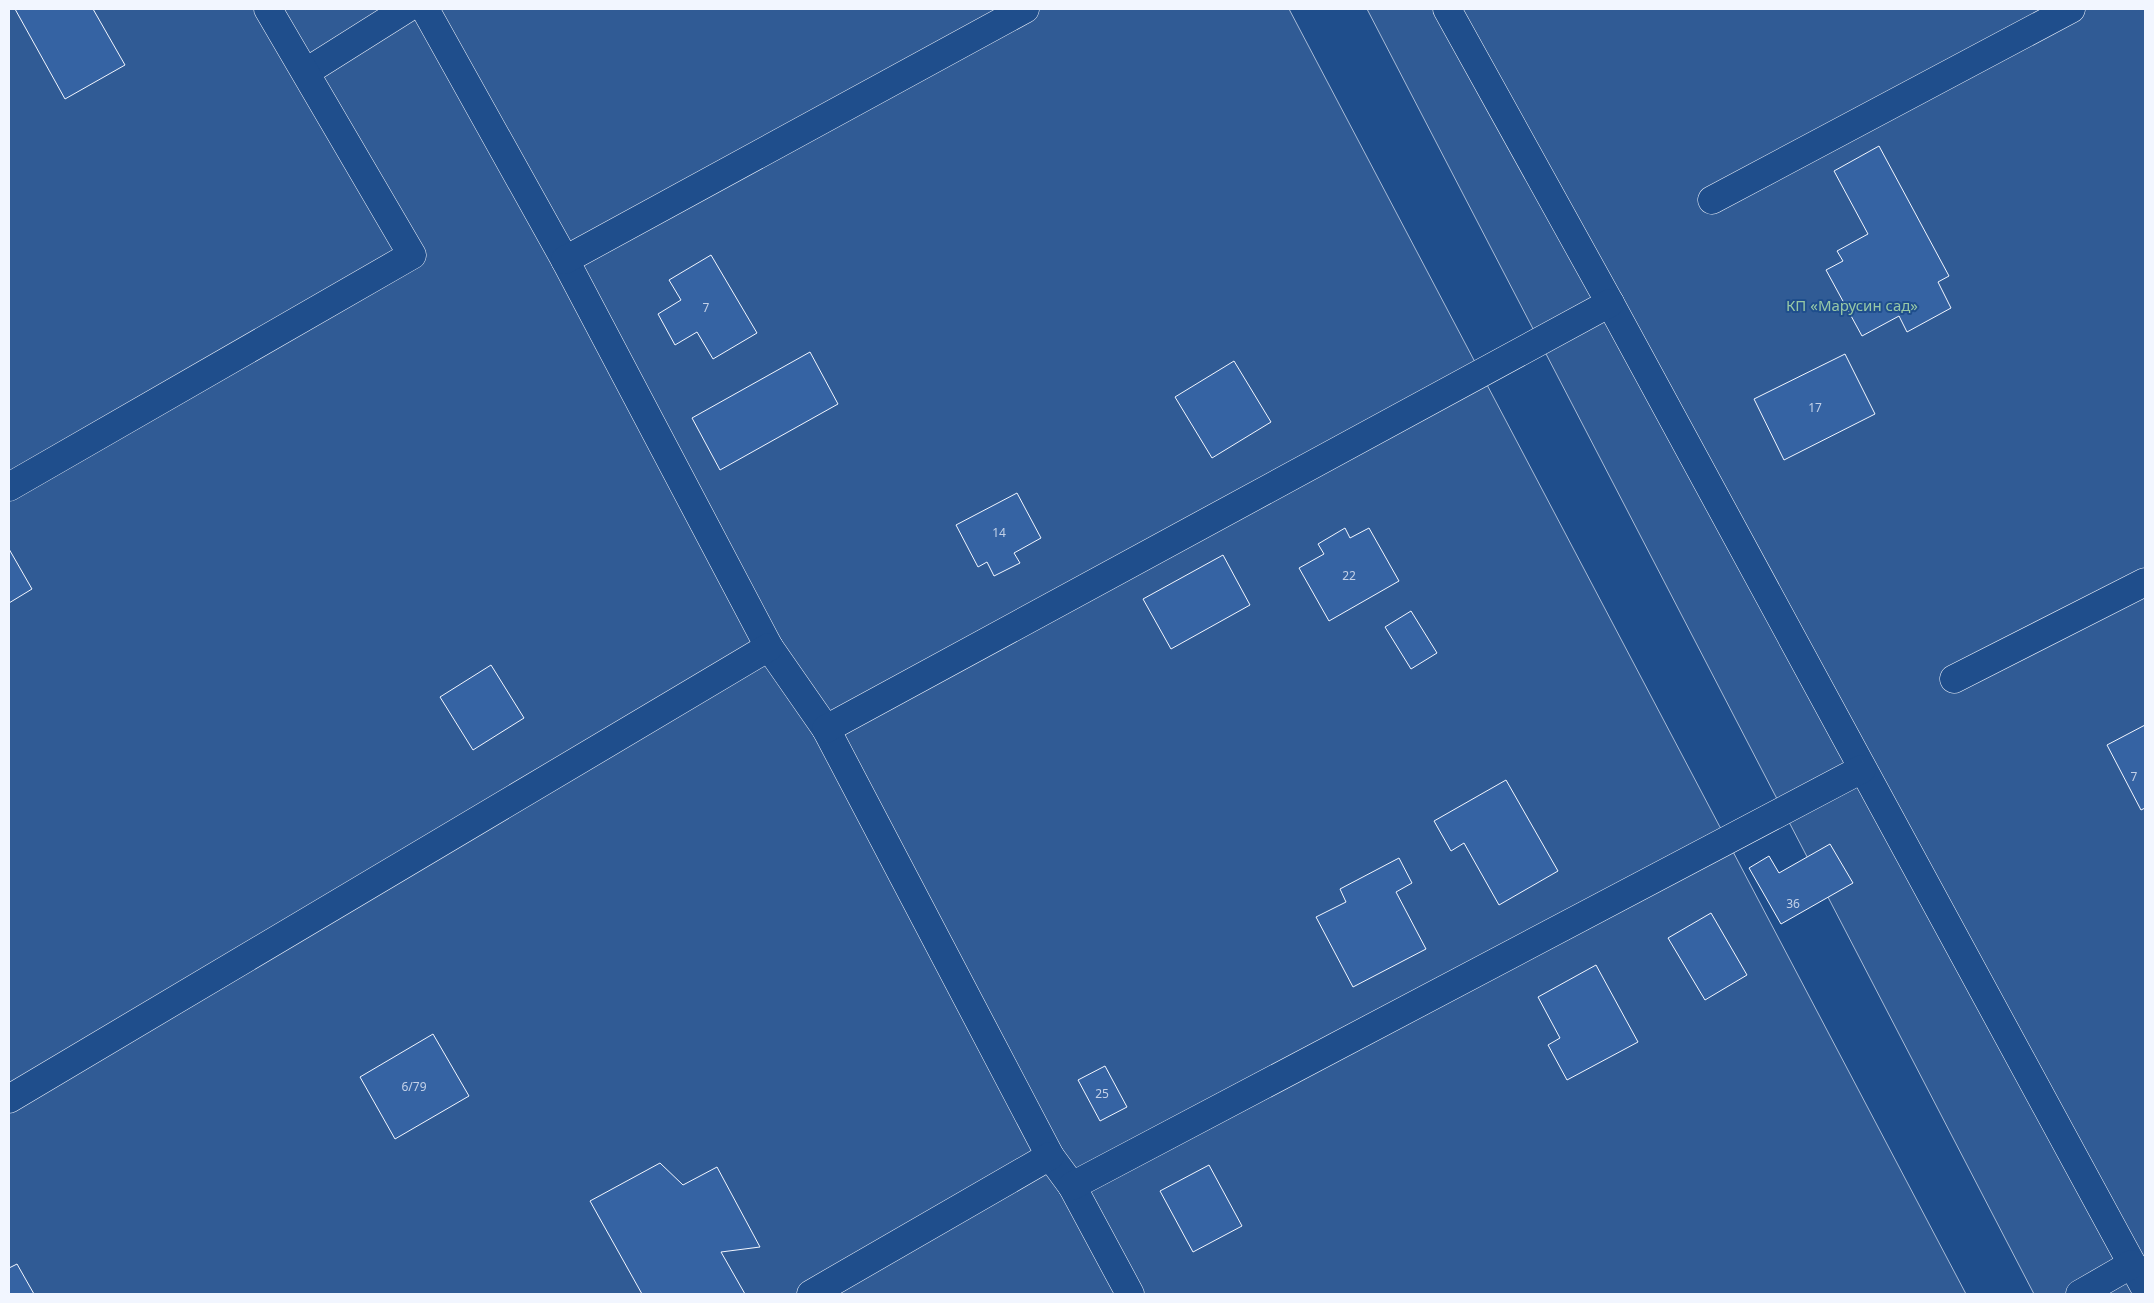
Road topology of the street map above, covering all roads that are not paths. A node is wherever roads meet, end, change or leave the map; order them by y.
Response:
1 (268, 9) edge
2 (406, 9) edge
3 (425, 9) edge
4 (1026, 9) edge
5 (1447, 9) edge
6 (2071, 9) edge
7 (306, 72) junction
8 (1712, 200) dead end
9 (565, 260) junction
10 (1610, 303) junction
11 (9, 487) edge
12 (2145, 582) edge
13 (769, 648) junction
14 (1954, 679) dead end
15 (826, 729) junction
16 (1862, 769) junction
17 (9, 1099) edge
18 (1050, 1156) junction
19 (1072, 1186) junction
20 (2132, 1264) junction
21 (2145, 1288) edge
22 (811, 1294) edge
23 (1130, 1294) edge
24 (2080, 1294) edge

1 - 7 lane
2 - 7 lane
3 - 9 lane
4 - 9 lane
5 - 10 lane
6 - 8 lane
7 - 11 lane
9 - 13 lane
10 - 15 lane
10 - 16 lane
12 - 14 lane
13 - 15 lane
13 - 17 lane
15 - 18 lane
16 - 19 lane
16 - 20 lane
18 - 19 lane
18 - 22 lane
19 - 23 lane
20 - 21 lane
20 - 24 lane

